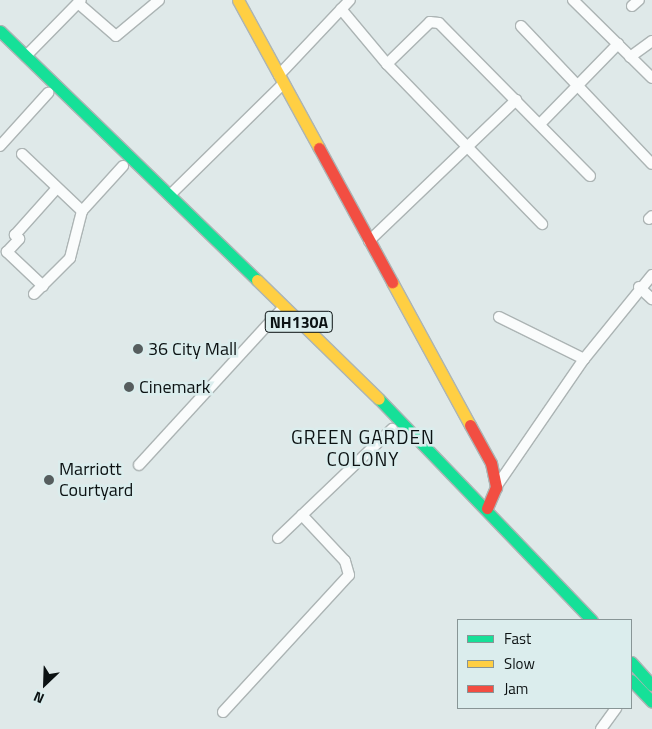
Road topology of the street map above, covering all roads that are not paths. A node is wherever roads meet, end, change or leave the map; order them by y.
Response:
1 (159, 0) edge
2 (238, 0) edge
3 (350, 0) edge
4 (573, 0) edge
5 (80, 2) edge
6 (341, 9) junction
7 (521, 26) dead end
8 (0, 31) edge
9 (652, 41) edge
10 (618, 44) junction
11 (0, 47) edge
12 (26, 56) junction
13 (630, 56) junction
14 (387, 64) junction
15 (652, 78) edge
16 (281, 79) junction
17 (578, 84) junction
18 (48, 93) junction
19 (516, 100) junction
20 (540, 124) junction
21 (0, 146) edge
22 (468, 149) junction
23 (22, 154) dead end
24 (139, 164) junction
25 (652, 164) edge
26 (127, 170) junction
27 (590, 176) dead end
28 (57, 188) junction
29 (170, 195) junction
30 (82, 211) junction
31 (542, 224) dead end
32 (369, 241) junction
33 (652, 275) edge
34 (43, 286) junction
35 (639, 287) junction
36 (34, 294) dead end
37 (652, 300) edge
38 (280, 311) junction
39 (499, 317) dead end
40 (584, 359) junction
41 (392, 429) junction
42 (139, 465) dead end
43 (496, 487) junction
44 (488, 508) junction
45 (302, 515) junction
46 (278, 538) dead end
47 (575, 619) edge
48 (591, 619) edge
49 (632, 663) edge
50 (651, 682) edge
51 (632, 683) edge
52 (652, 702) edge
53 (615, 709) edge
54 (223, 712) dead end
55 (601, 729) edge

1 - 5 street
2 - 16 main road
3 - 6 street
4 - 10 street
5 - 12 street
6 - 14 street
6 - 16 street
7 - 17 street
8 - 12 main road, NH130A
9 - 13 street
10 - 13 street
10 - 17 street
11 - 18 main road, NH130A
12 - 24 main road, NH130A
13 - 15 street
14 - 19 street
14 - 22 street
16 - 29 street
16 - 32 main road
17 - 20 street
17 - 25 street
18 - 21 street
18 - 26 main road, NH130A
19 - 20 street
19 - 22 street
20 - 27 street
22 - 31 street
22 - 32 street
23 - 28 street
24 - 26 main road
24 - 29 main road, NH130A
26 - 30 street
26 - 38 main road, NH130A
28 - 30 street
28 - 34 street
29 - 38 main road, NH130A
30 - 34 street
32 - 43 main road
33 - 35 street
34 - 36 street
35 - 37 street
35 - 40 street
38 - 41 main road, NH130A
38 - 42 street
38 - 44 main road, NH130A
39 - 40 street
40 - 43 street
41 - 45 street
41 - 47 main road, NH130A
43 - 44 main road
44 - 48 main road, NH130A
45 - 46 street
45 - 54 street
49 - 50 main road
51 - 52 main road
53 - 55 street

